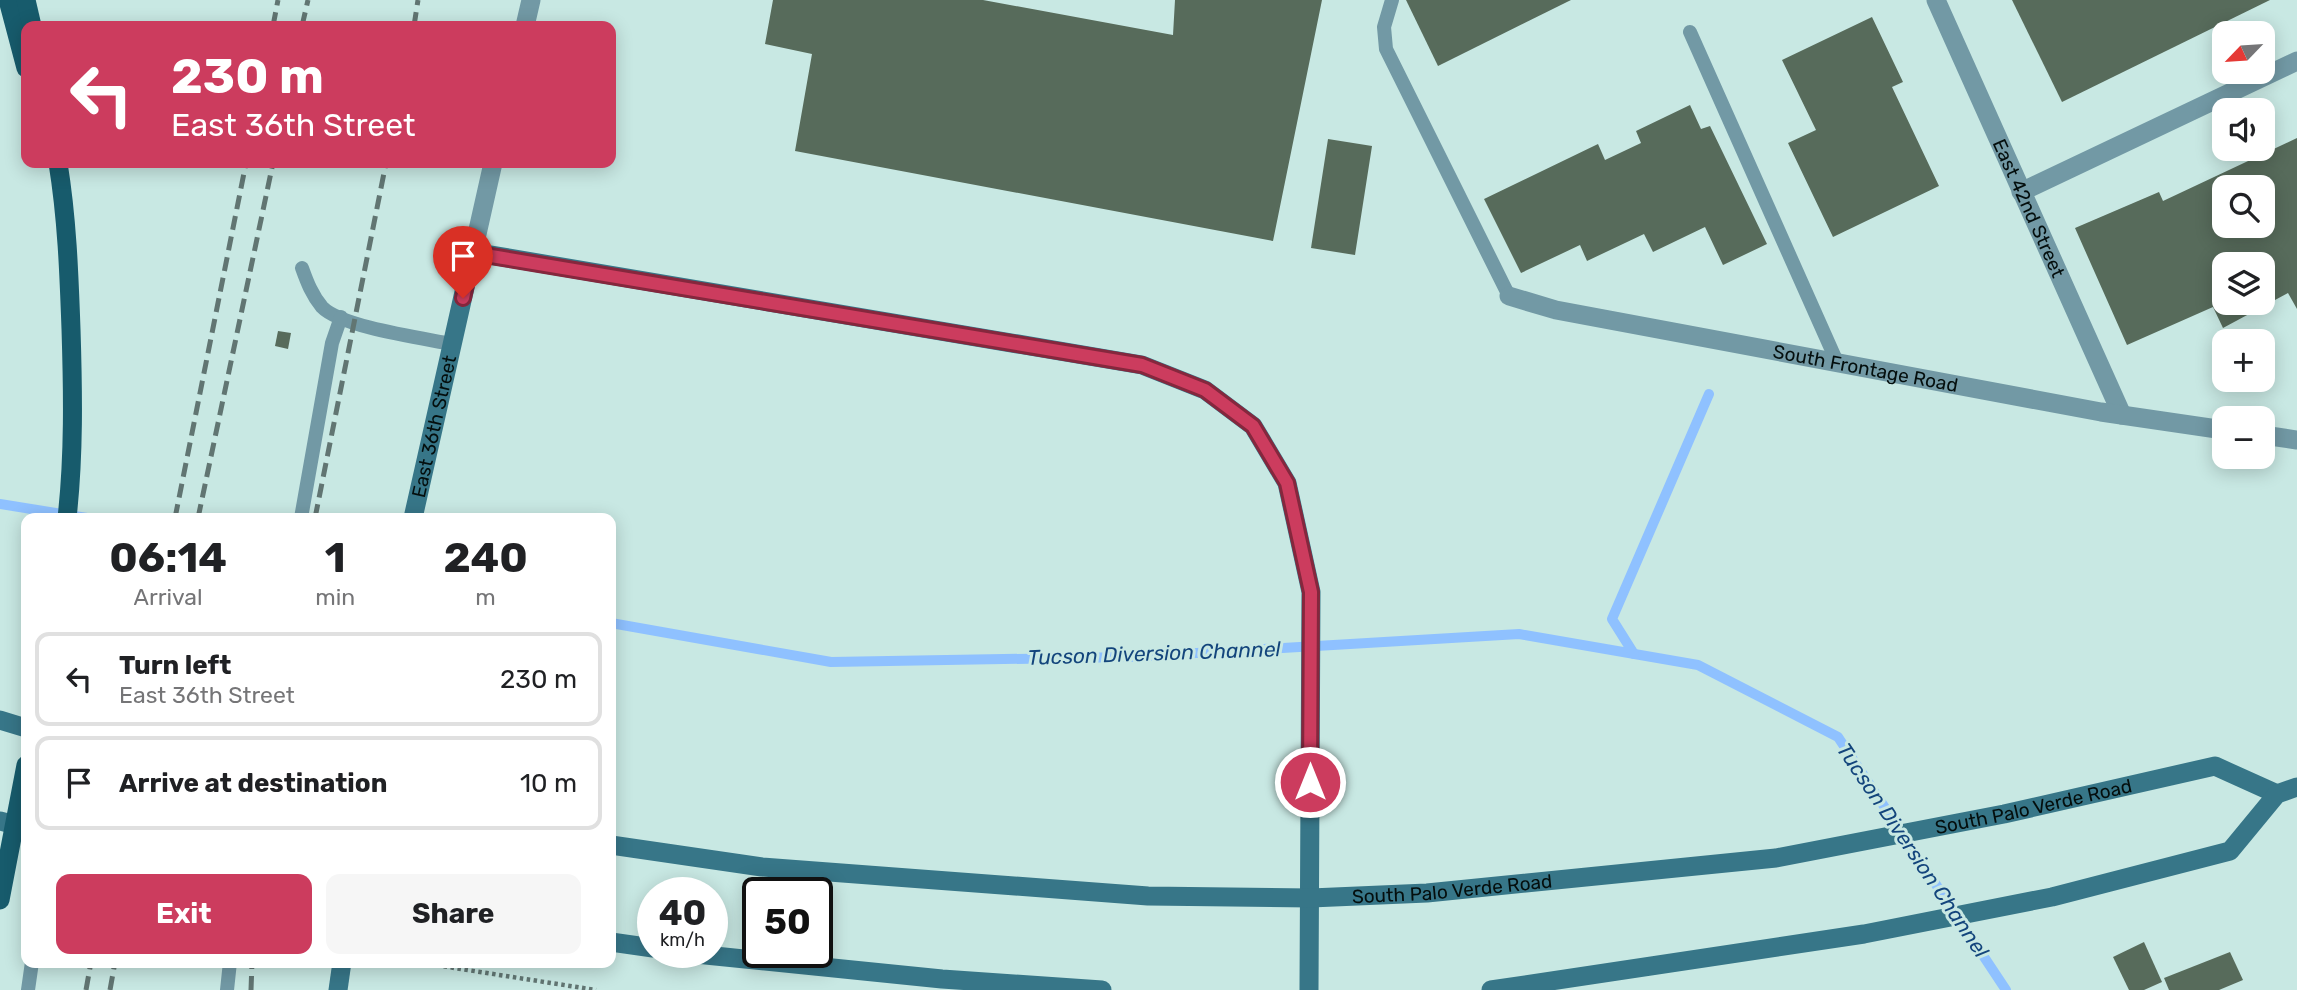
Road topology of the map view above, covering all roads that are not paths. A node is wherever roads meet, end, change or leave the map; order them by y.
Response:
1 (8, 0) edge
2 (26, 0) edge
3 (531, 0) edge
4 (1392, 0) edge
5 (1936, 0) edge
6 (31, 21) edge
7 (525, 21) edge
8 (1690, 32) dead end
9 (21, 49) edge
10 (2297, 61) edge
11 (47, 168) edge
12 (59, 168) edge
13 (492, 168) edge
14 (2021, 192) junction
15 (473, 253) junction
16 (302, 268) dead end
17 (1509, 296) joint
18 (341, 317) junction
19 (452, 344) junction
20 (72, 359) junction
21 (1837, 362) junction
22 (2122, 415) junction
23 (2212, 428) edge
24 (2275, 437) edge
25 (2297, 440) edge
26 (67, 513) edge
27 (302, 513) edge
28 (415, 513) edge
29 (0, 720) edge
30 (21, 726) edge
31 (2297, 787) edge
32 (21, 791) edge
33 (2277, 794) junction
34 (0, 821) edge
35 (21, 827) edge
36 (616, 846) edge
37 (1311, 898) junction
38 (0, 900) edge
39 (616, 943) edge
40 (637, 946) edge
41 (728, 957) edge
42 (31, 968) edge
43 (230, 968) edge
44 (341, 968) edge
45 (1057, 989) edge
46 (28, 990) edge
47 (228, 990) edge
48 (338, 990) edge
49 (1101, 990) edge
50 (1309, 990) edge
51 (1491, 990) edge

1 - 9 main road
2 - 6 main road
3 - 7 street
4 - 17 lane
5 - 14 street, East 42nd Street
8 - 21 lane
10 - 14 street
11 - 20 main road
12 - 20 main road
13 - 15 street
14 - 22 street, East 42nd Street
15 - 19 main road, East 36th Street
15 - 37 main road
16 - 18 lane
17 - 21 street, South Frontage Road
18 - 19 lane
18 - 27 lane
19 - 28 main road, East 36th Street
20 - 26 main road
21 - 22 street, South Frontage Road
22 - 23 street, South Frontage Road
24 - 25 street
29 - 30 main road
31 - 33 main road
32 - 38 main road
33 - 37 main road, South Palo Verde Road
33 - 51 main road
34 - 35 main road
36 - 37 main road, South Palo Verde Road
37 - 50 main road
39 - 40 main road
41 - 45 main road
42 - 46 lane
43 - 47 lane
44 - 48 main road
45 - 49 main road

